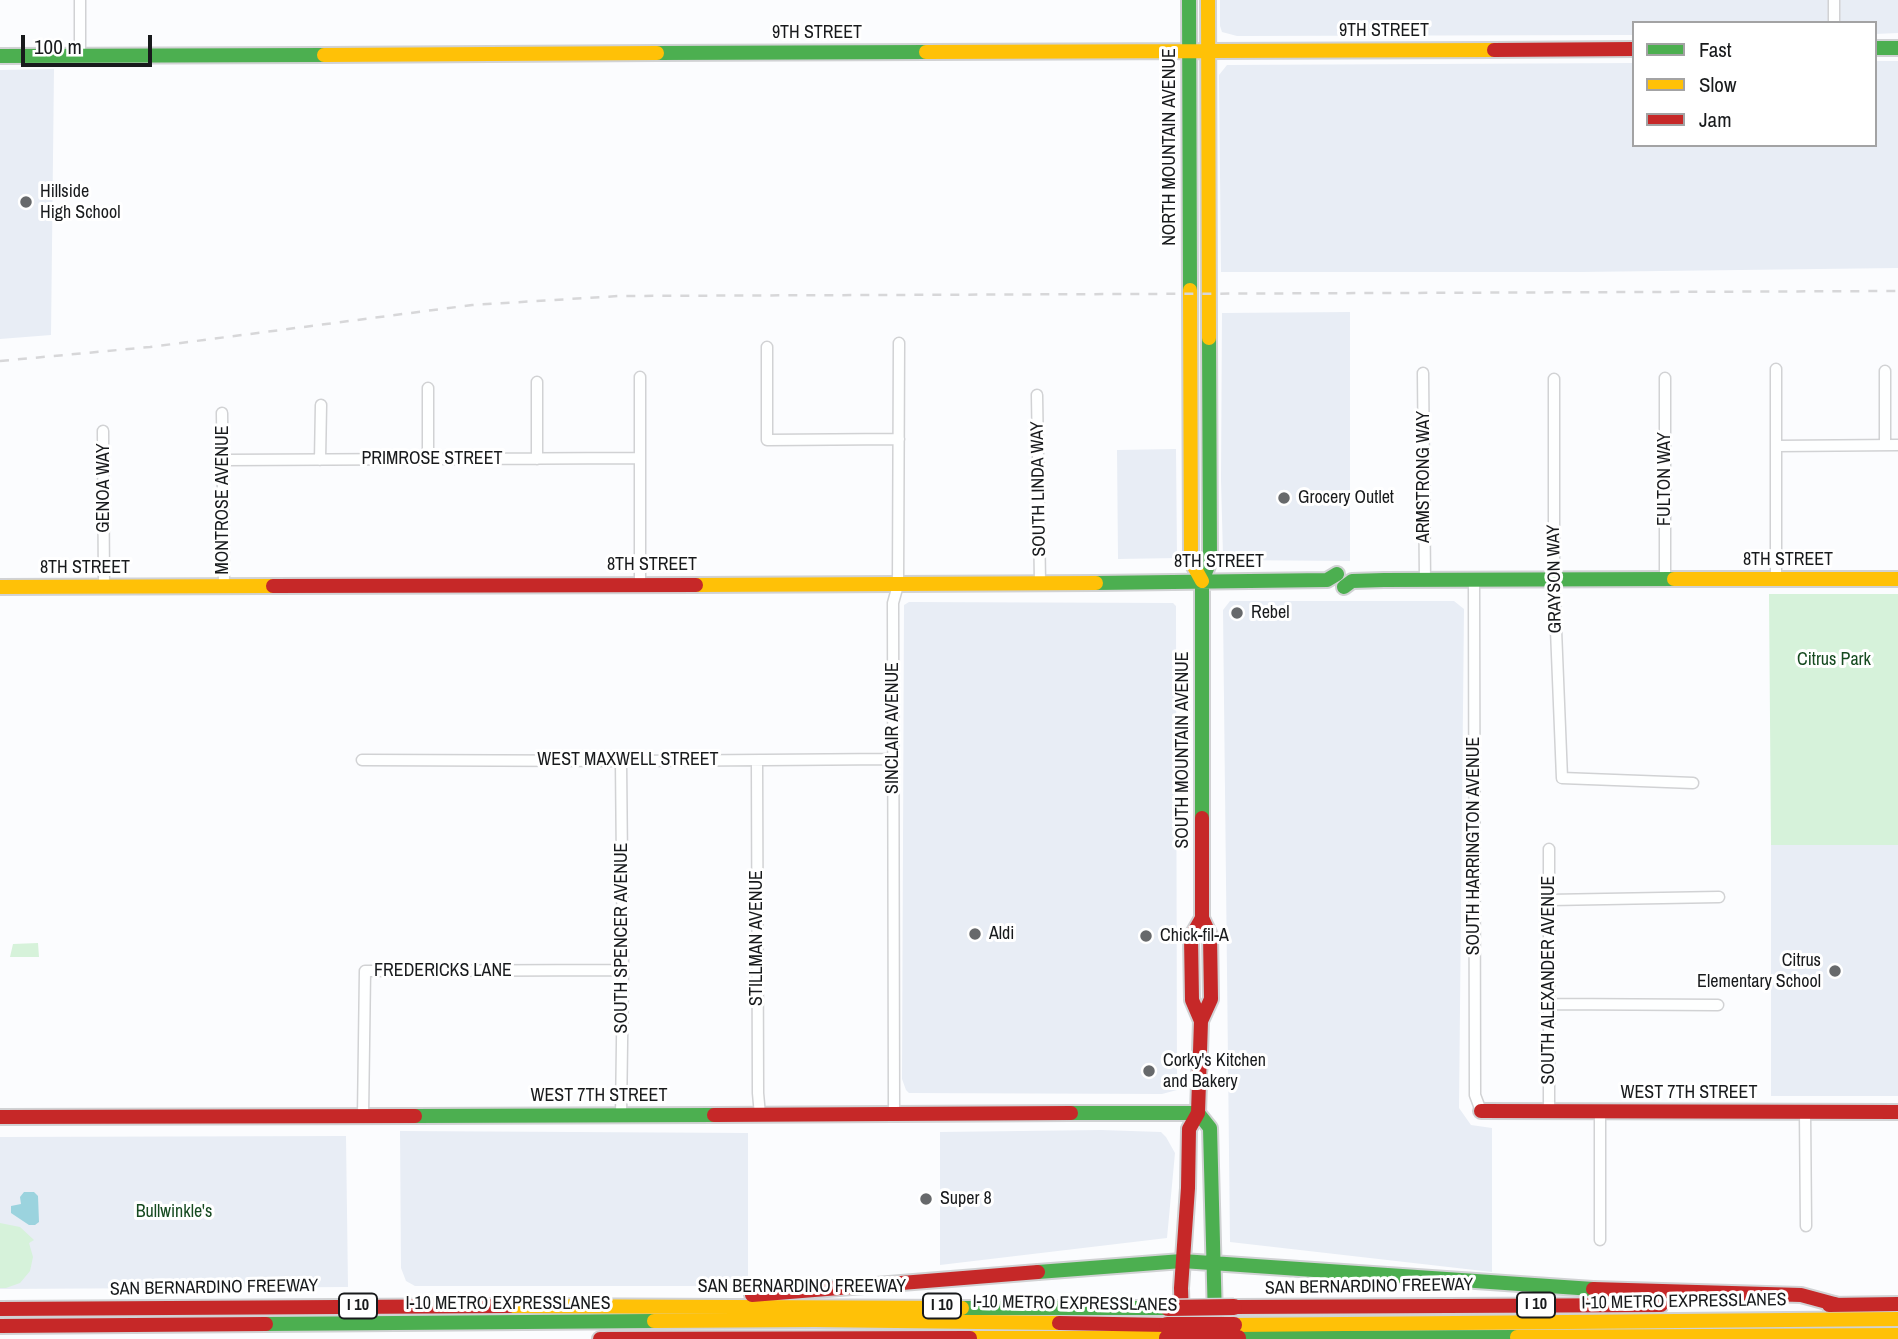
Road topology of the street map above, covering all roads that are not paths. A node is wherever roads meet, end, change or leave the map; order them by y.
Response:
1 (80, 0) edge
2 (1189, 0) edge
3 (1208, 0) edge
4 (1834, 0) edge
5 (1834, 21) edge
6 (1877, 48) edge
7 (1898, 48) edge
8 (1632, 49) edge
9 (1189, 50) junction
10 (1209, 50) junction
11 (79, 56) junction
12 (0, 57) edge
13 (1189, 121) junction
14 (1190, 184) junction
15 (1209, 185) junction
16 (1209, 267) junction
17 (1189, 293) joint
18 (1189, 325) junction
19 (899, 343) dead end
20 (767, 347) dead end
21 (1776, 369) dead end
22 (1885, 372) dead end
23 (1423, 373) dead end
24 (640, 377) dead end
25 (1665, 378) dead end
26 (1554, 379) dead end
27 (537, 382) dead end
28 (428, 388) dead end
29 (1037, 395) dead end
30 (321, 405) dead end
31 (222, 413) dead end
32 (103, 431) dead end
33 (899, 439) junction
34 (1209, 439) junction
35 (1885, 445) junction
36 (1898, 445) edge
37 (1191, 446) junction
38 (1776, 446) junction
39 (640, 458) junction
40 (428, 459) junction
41 (537, 459) junction
42 (223, 460) junction
43 (320, 460) junction
44 (1209, 499) junction
45 (1898, 579) edge
46 (1425, 580) junction
47 (1474, 580) junction
48 (1554, 580) junction
49 (1665, 580) junction
50 (1776, 580) junction
51 (1202, 581) junction
52 (1040, 582) junction
53 (640, 584) junction
54 (898, 584) junction
55 (223, 586) junction
56 (0, 587) edge
57 (104, 587) junction
58 (893, 759) junction
59 (362, 760) dead end
60 (621, 761) junction
61 (757, 761) junction
62 (1693, 783) dead end
63 (1549, 849) dead end
64 (1719, 897) dead end
65 (1549, 900) junction
66 (623, 971) junction
67 (1549, 1004) junction
68 (1718, 1005) dead end
69 (1481, 1111) joint
70 (1549, 1112) junction
71 (1600, 1112) junction
72 (1805, 1112) junction
73 (1898, 1112) edge
74 (1198, 1113) junction
75 (894, 1114) junction
76 (621, 1115) junction
77 (760, 1115) junction
78 (363, 1116) junction
79 (0, 1117) edge
80 (1806, 1226) dead end
81 (1600, 1240) dead end
82 (1182, 1261) junction
83 (1215, 1262) junction
84 (1553, 1304) junction
85 (1898, 1304) edge
86 (1838, 1305) junction
87 (716, 1306) junction
88 (927, 1306) junction
89 (0, 1309) edge
90 (1898, 1319) edge
91 (815, 1320) junction
92 (1664, 1320) junction
93 (0, 1326) edge
94 (1236, 1332) edge
95 (1172, 1334) edge
96 (1898, 1335) edge
97 (1623, 1336) junction
98 (600, 1339) edge
99 (796, 1339) edge
100 (1215, 1339) edge
101 (1587, 1339) edge

1 - 11 street
2 - 9 main road, NORTH MOUNTAIN AVENUE
3 - 10 main road
4 - 5 street
6 - 7 main road
8 - 10 main road, 9TH STREET
9 - 10 main road, 9TH STREET
9 - 11 main road, 9TH STREET
9 - 13 main road, NORTH MOUNTAIN AVENUE
10 - 15 main road
11 - 12 main road, 9TH STREET
13 - 14 main road, NORTH MOUNTAIN AVENUE
13 - 15 main road
14 - 16 main road
14 - 17 main road, NORTH MOUNTAIN AVENUE
15 - 16 main road
16 - 34 main road, SOUTH MOUNTAIN AVENUE
17 - 18 main road, SOUTH MOUNTAIN AVENUE
18 - 34 main road
18 - 37 main road, SOUTH MOUNTAIN AVENUE
19 - 33 street, SINCLAIR AVENUE
20 - 33 street
21 - 38 street
22 - 35 street
23 - 46 street, ARMSTRONG WAY
24 - 39 street
25 - 49 street, FULTON WAY
26 - 48 street, GRAYSON WAY
27 - 41 street
28 - 40 street
29 - 52 street, SOUTH LINDA WAY
30 - 43 street
31 - 42 street, MONTROSE AVENUE
32 - 57 street, GENOA WAY
33 - 54 street, SINCLAIR AVENUE
34 - 44 main road, SOUTH MOUNTAIN AVENUE
35 - 36 street
35 - 38 street
37 - 44 main road
37 - 51 main road, SOUTH MOUNTAIN AVENUE
38 - 50 street
39 - 41 street, PRIMROSE STREET
39 - 53 street
40 - 41 street, PRIMROSE STREET
40 - 43 street, PRIMROSE STREET
42 - 43 street, PRIMROSE STREET
42 - 55 street, MONTROSE AVENUE
44 - 51 main road, SOUTH MOUNTAIN AVENUE
45 - 50 main road, 8TH STREET
46 - 47 main road, 8TH STREET
46 - 51 main road, 8TH STREET
47 - 48 main road, 8TH STREET
47 - 69 street, SOUTH HARRINGTON AVENUE
48 - 49 main road, 8TH STREET
48 - 62 street, GRAYSON WAY
49 - 50 main road, 8TH STREET
51 - 52 main road, 8TH STREET
51 - 74 main road, SOUTH MOUNTAIN AVENUE
52 - 54 main road, 8TH STREET
53 - 54 main road, 8TH STREET
53 - 55 main road, 8TH STREET
54 - 58 street, SINCLAIR AVENUE
55 - 57 main road, 8TH STREET
56 - 57 main road, 8TH STREET
58 - 61 street, WEST MAXWELL STREET
58 - 75 street, SINCLAIR AVENUE
59 - 60 street, WEST MAXWELL STREET
60 - 61 street, WEST MAXWELL STREET
60 - 66 street, SOUTH SPENCER AVENUE
61 - 77 street, STILLMAN AVENUE
63 - 65 street, SOUTH ALEXANDER AVENUE
64 - 65 street
65 - 67 street, SOUTH ALEXANDER AVENUE
66 - 76 street, SOUTH SPENCER AVENUE
66 - 78 street, FREDERICKS LANE
67 - 68 street
67 - 70 street, SOUTH ALEXANDER AVENUE
69 - 70 main road, WEST 7TH STREET
70 - 71 main road, WEST 7TH STREET
71 - 72 main road, WEST 7TH STREET
71 - 81 street
72 - 73 main road, WEST 7TH STREET
72 - 80 street
74 - 75 main road, WEST 7TH STREET
74 - 82 main road, SOUTH MOUNTAIN AVENUE
74 - 83 main road, SOUTH MOUNTAIN AVENUE
75 - 77 main road, WEST 7TH STREET
76 - 77 main road, WEST 7TH STREET
76 - 78 main road, WEST 7TH STREET
78 - 79 main road, WEST 7TH STREET
82 - 83 main road
82 - 87 main road
82 - 95 main road, SOUTH MOUNTAIN AVENUE
83 - 86 main road
83 - 100 main road, SOUTH MOUNTAIN AVENUE
84 - 86 main road, SAN BERNARDINO FREEWAY / I 10
84 - 88 main road, SAN BERNARDINO FREEWAY / I 10, bridge
84 - 92 main road
85 - 86 main road, SAN BERNARDINO FREEWAY / I 10
87 - 88 main road, SAN BERNARDINO FREEWAY / I 10
87 - 89 main road, SAN BERNARDINO FREEWAY / I 10
88 - 91 main road
90 - 92 main road, I-10 METRO EXPRESSLANES
91 - 93 main road, I-10 METRO EXPRESSLANES
91 - 95 main road, I-10 METRO EXPRESSLANES
92 - 94 main road, I-10 METRO EXPRESSLANES
94 - 95 main road, I-10 METRO EXPRESSLANES, bridge
94 - 97 main road, I-10 METRO EXPRESSLANES
95 - 99 main road, I-10 METRO EXPRESSLANES
96 - 97 main road, I-10 METRO EXPRESSLANES
97 - 101 main road
98 - 99 main road, I-10 METRO EXPRESSLANES

